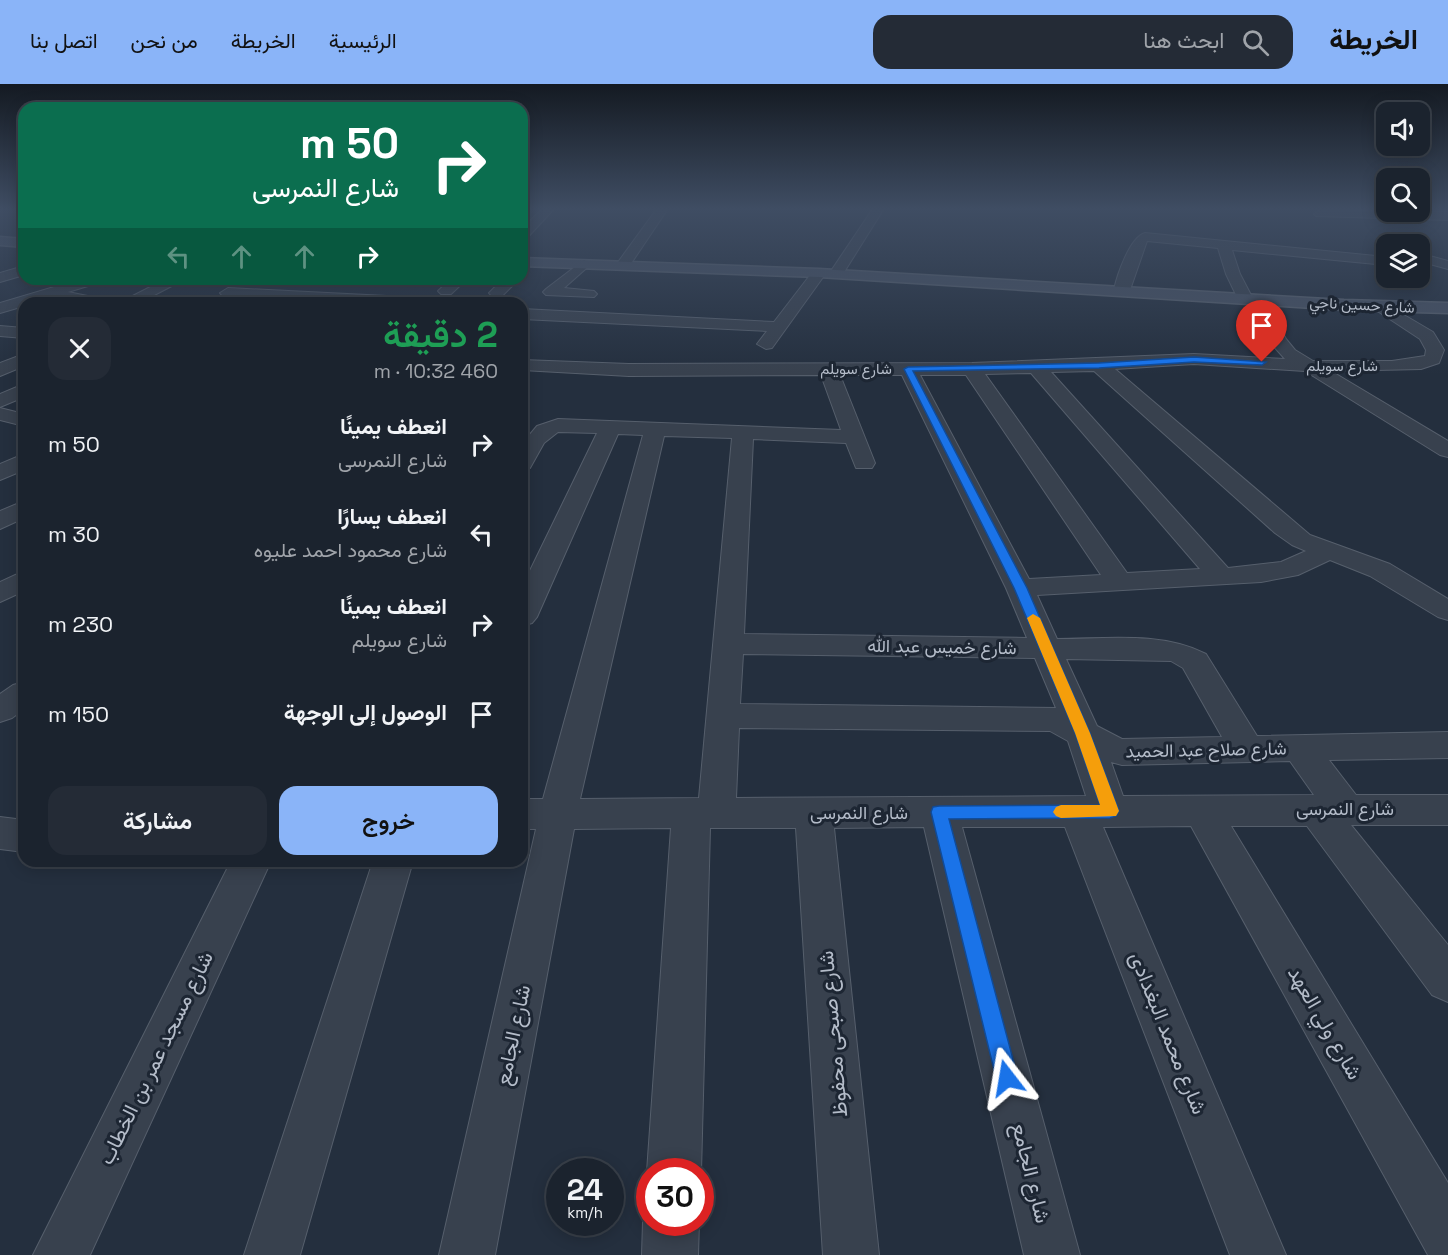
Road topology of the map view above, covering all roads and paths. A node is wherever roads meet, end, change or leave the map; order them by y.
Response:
1 (584, 264) edge
2 (609, 265) edge
3 (623, 265) joint
4 (842, 265) edge
5 (1129, 265) edge
6 (1230, 265) edge
7 (1430, 265) edge
8 (1448, 266) edge
9 (18, 272) edge
10 (819, 273) junction
11 (836, 274) junction
12 (0, 278) edge
13 (75, 285) edge
14 (165, 285) edge
15 (239, 285) edge
16 (453, 285) edge
17 (506, 285) edge
18 (1122, 290) junction
19 (446, 291) dead end
20 (48, 293) junction
21 (228, 293) junction
22 (497, 293) dead end
23 (590, 294) dead end
24 (33, 297) edge
25 (69, 297) edge
26 (140, 297) edge
27 (221, 297) edge
28 (307, 297) edge
29 (1252, 299) junction
30 (1382, 307) junction
31 (1448, 308) edge
32 (528, 312) edge
33 (778, 327) junction
34 (0, 331) edge
35 (18, 332) edge
36 (18, 362) edge
37 (528, 365) edge
38 (1099, 365) junction
39 (1306, 366) junction
40 (1036, 367) junction
41 (828, 369) junction
42 (908, 369) junction
43 (972, 369) junction
44 (0, 370) edge
45 (746, 370) junction
46 (18, 393) edge
47 (0, 401) edge
48 (0, 414) edge
49 (18, 418) edge
50 (609, 427) junction
51 (655, 429) junction
52 (743, 433) junction
53 (856, 437) junction
54 (1448, 450) edge
55 (528, 453) edge
56 (864, 463) dead end
57 (18, 464) edge
58 (0, 473) edge
59 (18, 511) edge
60 (0, 521) edge
61 (1328, 551) junction
62 (1222, 578) junction
63 (18, 583) edge
64 (1120, 583) junction
65 (1020, 588) junction
66 (0, 594) edge
67 (528, 604) edge
68 (1448, 611) edge
69 (727, 644) junction
70 (1046, 648) junction
71 (18, 697) edge
72 (0, 710) edge
73 (722, 716) junction
74 (1083, 733) junction
75 (1448, 745) edge
76 (1300, 749) junction
77 (1247, 750) junction
78 (1331, 809) junction
79 (1094, 811) junction
80 (1202, 811) junction
81 (1447, 811) edge
82 (939, 812) junction
83 (704, 813) junction
84 (814, 813) junction
85 (540, 814) edge
86 (0, 833) edge
87 (18, 835) edge
88 (248, 867) edge
89 (391, 867) edge
90 (1448, 980) edge
91 (675, 1158) edge
92 (1448, 1235) edge
93 (671, 1236) edge
94 (60, 1255) edge
95 (272, 1255) edge
96 (467, 1255) edge
97 (670, 1255) edge
98 (851, 1255) edge
99 (1052, 1255) edge
100 (1258, 1255) edge

1 - 23 street
2 - 3 street, شارع حسين ناجي
3 - 10 street, شارع حسين ناجي
4 - 11 street
5 - 18 street
6 - 29 street
7 - 8 street
9 - 12 street
10 - 11 street, شارع حسين ناجي
10 - 33 street
11 - 18 street, شارع حسين ناجي
13 - 20 street
14 - 26 street
15 - 21 street
16 - 19 street
17 - 22 street
18 - 29 street, شارع حسين ناجي
20 - 24 street
20 - 25 street
21 - 27 street
21 - 28 street
29 - 30 street, شارع حسين ناجي
29 - 39 street
30 - 31 street, شارع حسين ناجي
30 - 39 street, شارع سويلم
32 - 33 street
33 - 45 street
34 - 35 street
36 - 44 street
37 - 45 street, شارع سويلم
38 - 39 street, شارع سويلم
38 - 40 street, شارع سويلم
38 - 61 street
39 - 54 street
40 - 43 street, شارع سويلم
40 - 62 street
41 - 42 street, شارع سويلم
41 - 45 street, شارع سويلم
41 - 53 street
42 - 43 street, شارع سويلم
42 - 65 street, شارع محمد البغدادى
43 - 64 street
46 - 47 street
48 - 49 street
50 - 51 street
50 - 55 street
50 - 67 street
51 - 52 street
51 - 85 street, شارع الجامع
52 - 53 street
52 - 69 street
53 - 56 street
57 - 58 street
59 - 60 street
61 - 62 street
61 - 68 street
62 - 64 street
63 - 66 street
64 - 65 street
65 - 70 street, شارع محمد البغدادى
69 - 70 street, شارع خميس عبد الله
69 - 73 street
70 - 74 street, شارع محمد البغدادى
70 - 77 street, شارع خميس عبد الله
71 - 72 street
73 - 74 street, شارع صلاح عبد الحميد
73 - 83 street
74 - 77 street, شارع صلاح عبد الحميد
74 - 79 street, شارع محمد البغدادى
75 - 76 street, شارع صلاح عبد الحميد
76 - 77 street, شارع صلاح عبد الحميد
76 - 78 street
78 - 80 street, شارع النمرسى
78 - 81 street, شارع النمرسى
78 - 90 street
79 - 80 street, شارع النمرسى
79 - 82 street, شارع النمرسى
79 - 100 street, شارع محمد البغدادى
80 - 92 street, شارع ولي العهد
82 - 84 street, شارع النمرسى
82 - 99 street, شارع الجامع
83 - 84 street, شارع النمرسى
83 - 85 street, شارع النمرسى
83 - 91 street
84 - 98 street, شارع صبحى محفوظ
85 - 96 street, شارع الجامع
86 - 87 street
88 - 94 street, شارع مسجد عمر بن الخطاب
89 - 95 street
93 - 97 street

